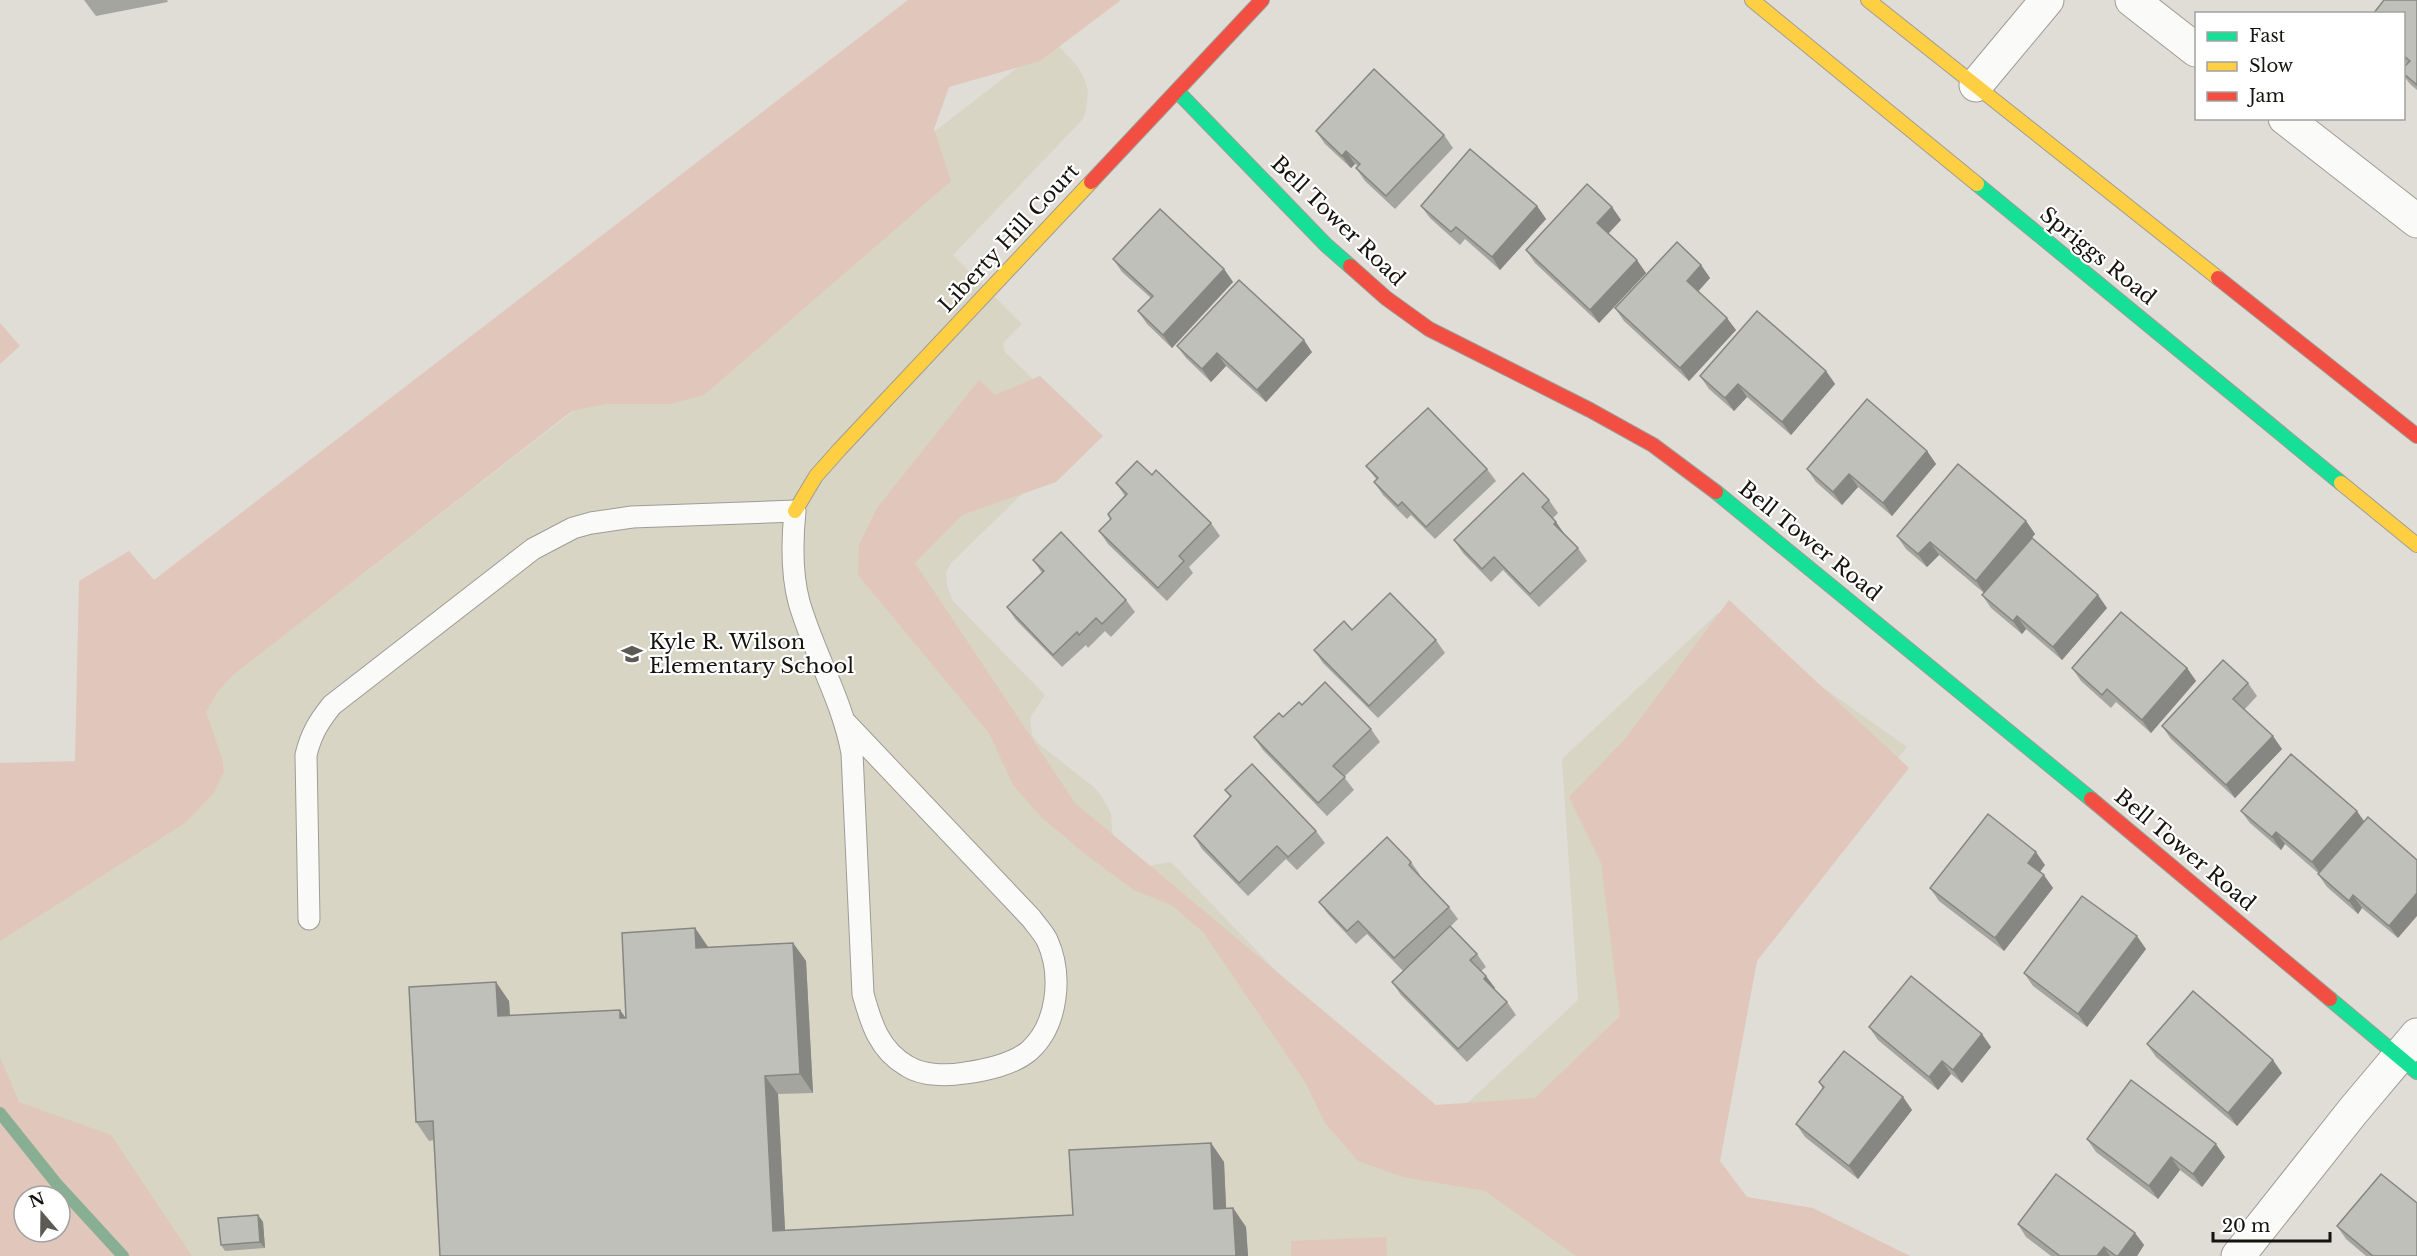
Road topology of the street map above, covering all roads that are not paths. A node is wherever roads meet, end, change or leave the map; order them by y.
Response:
1 (1262, 0) edge
2 (1752, 0) edge
3 (1868, 0) edge
4 (2047, 0) edge
5 (2132, 0) edge
6 (2195, 49) edge
7 (1976, 85) junction
8 (1177, 91) junction
9 (2288, 120) edge
10 (2417, 221) edge
11 (2417, 436) edge
12 (795, 511) junction
13 (2417, 545) edge
14 (846, 723) junction
15 (309, 919) dead end
16 (2411, 1055) edge
17 (2238, 1256) edge

1 - 8 street, Liberty Hill Court
2 - 13 street, Spriggs Road
3 - 7 street
4 - 7 street
5 - 6 street
7 - 11 street
8 - 12 street, Liberty Hill Court
8 - 16 street, Bell Tower Road
9 - 10 street
12 - 14 lane
12 - 15 lane
14 - 14 lane
16 - 17 street

